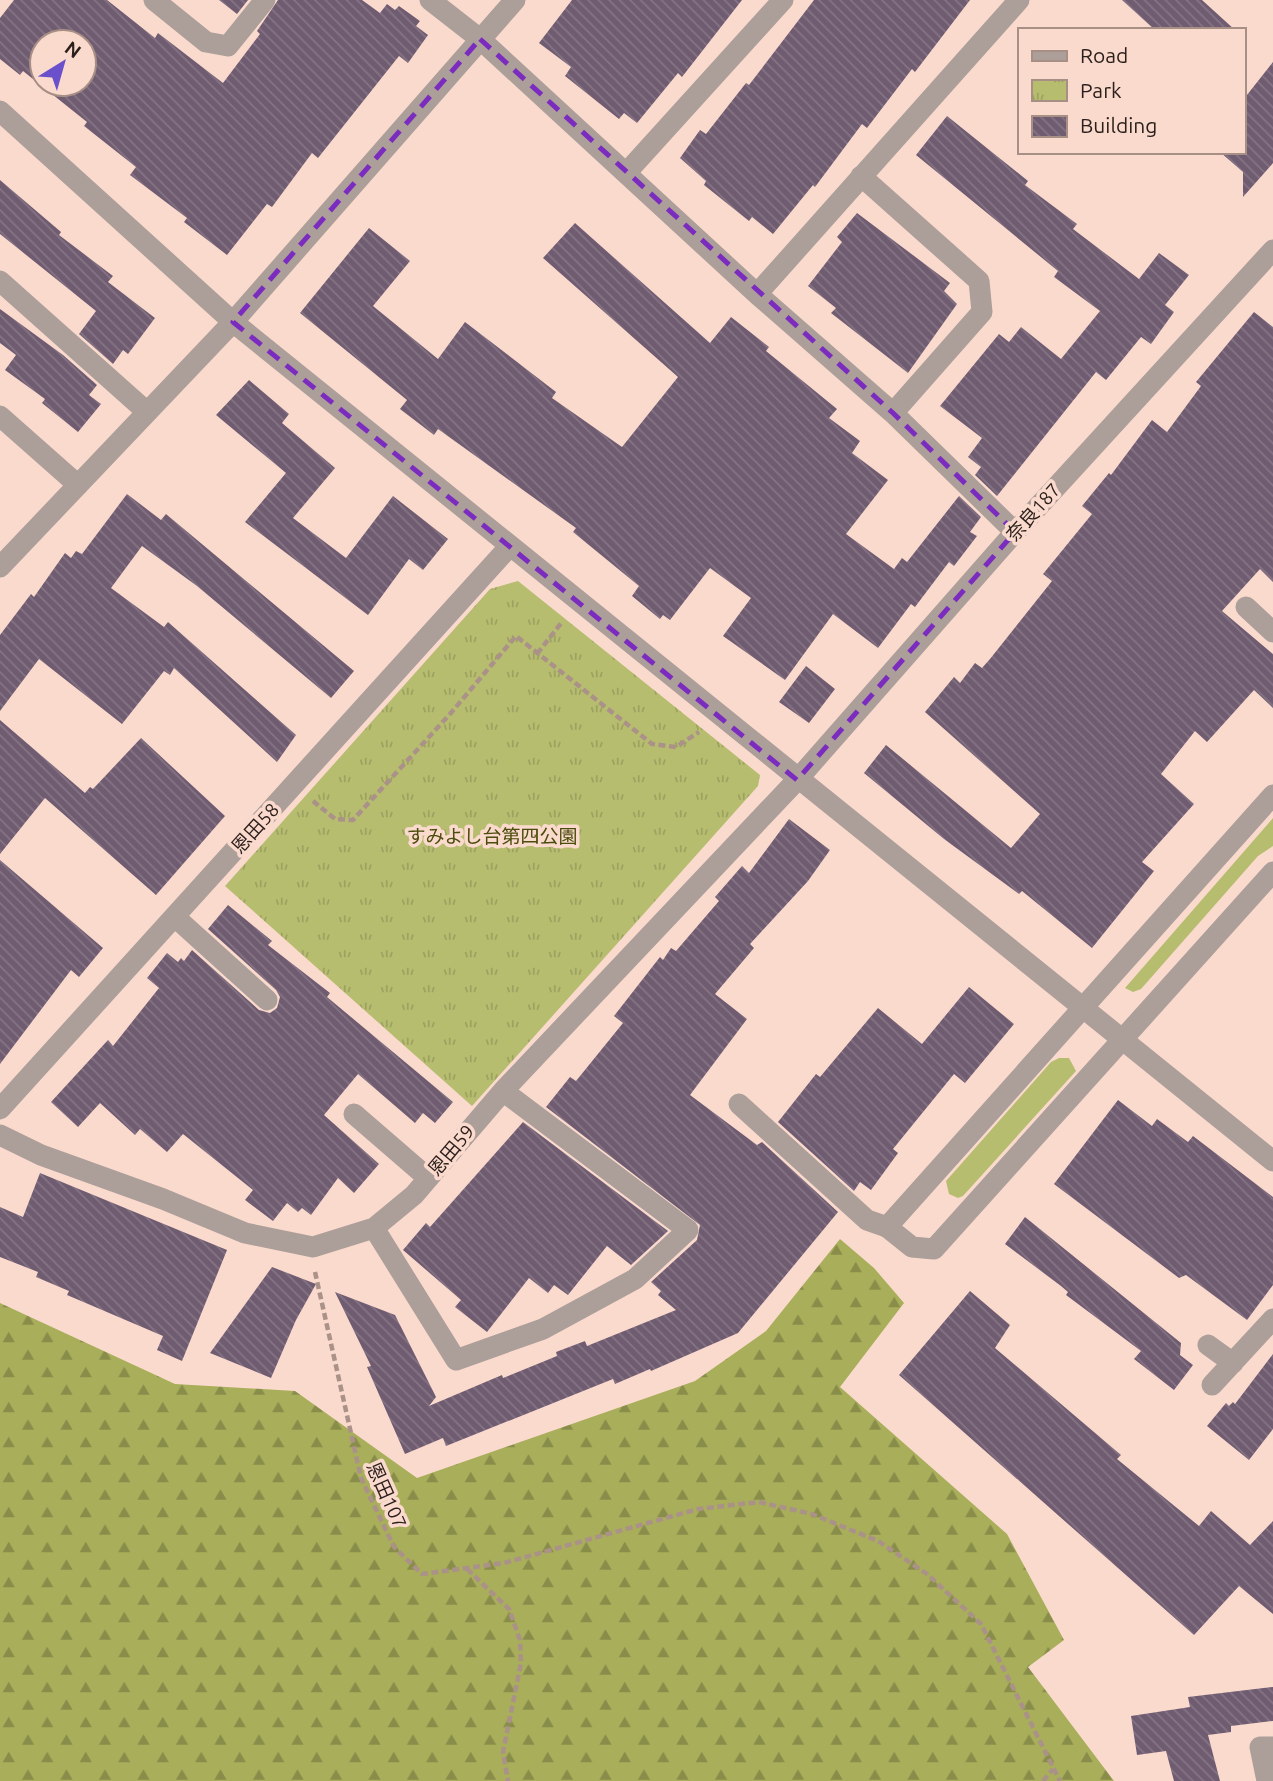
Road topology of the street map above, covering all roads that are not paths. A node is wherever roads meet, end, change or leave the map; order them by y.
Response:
1 (154, 0) edge
2 (265, 0) edge
3 (430, 0) edge
4 (515, 0) edge
5 (783, 0) edge
6 (1019, 0) edge
7 (480, 39) junction
8 (0, 111) edge
9 (627, 172) junction
10 (861, 176) junction
11 (1273, 250) edge
12 (0, 281) edge
13 (757, 294) junction
14 (233, 322) junction
15 (147, 412) junction
16 (893, 413) junction
17 (0, 416) edge
18 (78, 485) junction
19 (1015, 532) junction
20 (509, 547) junction
21 (0, 567) edge
22 (1246, 607) dead end
23 (1272, 631) edge
24 (797, 780) junction
25 (1273, 795) edge
26 (1273, 872) edge
27 (175, 917) junction
28 (267, 1000) dead end
29 (1081, 1007) junction
30 (1123, 1040) junction
31 (503, 1091) junction
32 (739, 1104) dead end
33 (0, 1110) edge
34 (354, 1114) dead end
35 (0, 1135) edge
36 (1273, 1161) edge
37 (428, 1178) junction
38 (887, 1227) junction
39 (374, 1228) junction
40 (1273, 1318) edge
41 (1208, 1345) dead end
42 (1233, 1363) junction
43 (1212, 1385) dead end
44 (1273, 1747) edge
45 (1267, 1781) edge

1 - 2 street
3 - 7 street
4 - 7 street
5 - 9 street
6 - 10 street
7 - 9 street
7 - 14 street
8 - 14 street
9 - 13 street
10 - 13 street
10 - 16 street
11 - 19 street, 奈良187
12 - 15 street
13 - 16 street
14 - 15 street
14 - 20 street
15 - 18 street
16 - 19 street
17 - 18 street
18 - 21 street
19 - 24 street, 奈良187
20 - 24 street
20 - 27 street, 恩田58
22 - 23 street
24 - 29 street
24 - 31 street, 恩田59
25 - 29 street
26 - 30 street
27 - 28 street
27 - 33 street, 恩田58
29 - 30 street
29 - 38 street
30 - 36 street
30 - 38 street
31 - 37 street, 恩田59
31 - 39 street
32 - 38 street
34 - 37 street
35 - 39 street, 恩田59
37 - 39 street, 恩田59
40 - 42 street
41 - 42 street
42 - 43 street
44 - 45 street

